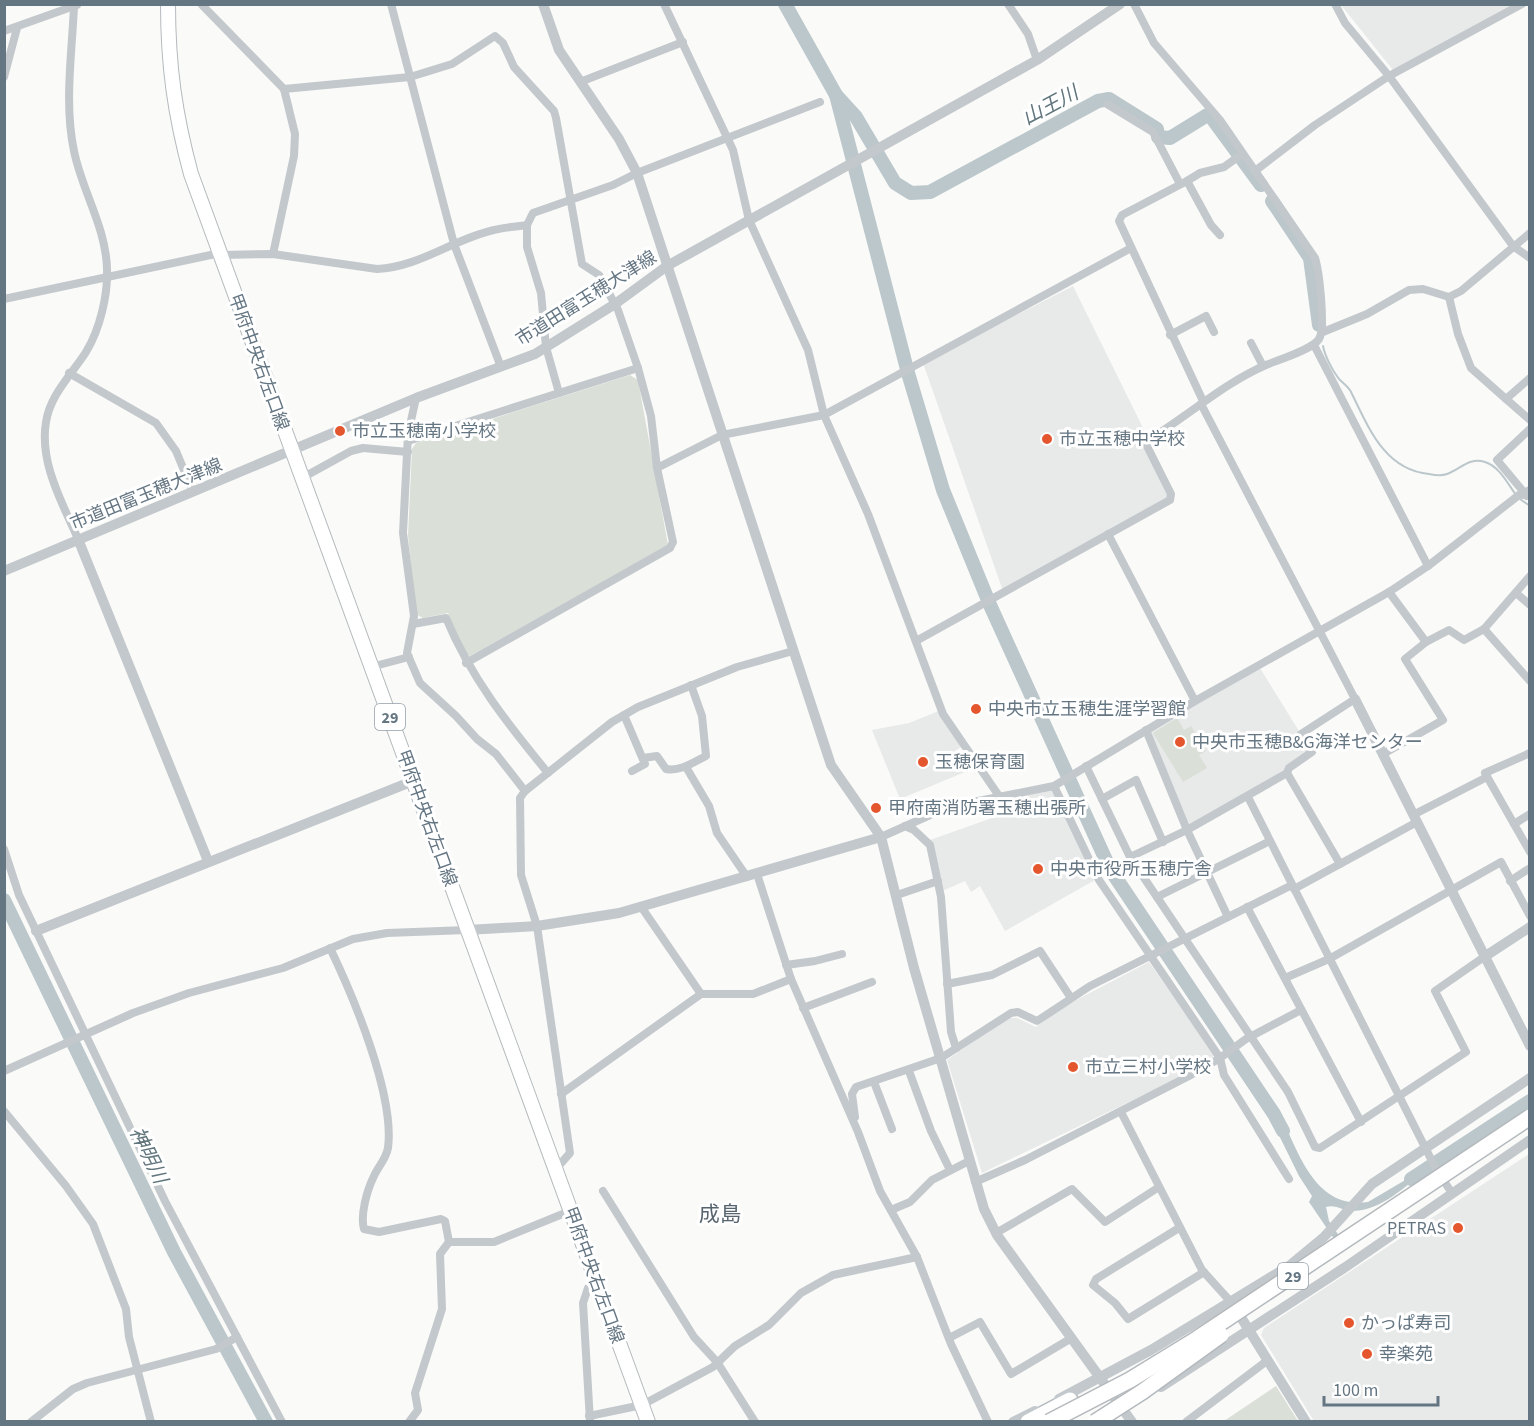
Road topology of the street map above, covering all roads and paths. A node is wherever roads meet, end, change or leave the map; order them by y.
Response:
1 (168, 4) edge
2 (391, 4) edge
3 (543, 4) edge
4 (664, 4) edge
5 (1008, 4) edge
6 (1120, 4) edge
7 (1134, 4) edge
8 (1335, 4) edge
9 (1522, 4) edge
10 (76, 5) edge
11 (202, 5) edge
12 (17, 28) junction
13 (4, 31) edge
14 (683, 42) junction
15 (1037, 60) junction
16 (1389, 76) junction
17 (4, 77) edge
18 (410, 78) junction
19 (580, 82) junction
20 (284, 89) junction
21 (820, 102) dead end
22 (1107, 104) dead end
23 (728, 139) junction
24 (1242, 154) junction
25 (1255, 171) junction
26 (637, 173) junction
27 (1184, 182) junction
28 (569, 202) junction
29 (749, 220) junction
30 (527, 225) junction
31 (1530, 232) edge
32 (1220, 235) dead end
33 (454, 244) junction
34 (1513, 246) junction
35 (1131, 248) junction
36 (220, 254) junction
37 (273, 254) junction
38 (1530, 258) edge
39 (667, 266) junction
40 (106, 278) junction
41 (1449, 297) junction
42 (4, 299) edge
43 (615, 304) junction
44 (1214, 332) dead end
45 (1323, 332) junction
46 (1170, 334) junction
47 (1251, 343) dead end
48 (1314, 345) junction
49 (546, 348) junction
50 (1263, 366) junction
51 (501, 367) junction
52 (638, 368) junction
53 (69, 373) junction
54 (1530, 378) edge
55 (559, 393) junction
56 (416, 398) junction
57 (1506, 399) junction
58 (1202, 402) junction
59 (824, 415) junction
60 (1530, 420) edge
61 (1530, 429) edge
62 (722, 435) junction
63 (408, 441) junction
64 (292, 452) junction
65 (408, 452) junction
66 (657, 468) junction
67 (302, 478) junction
68 (193, 492) junction
69 (1523, 496) edge
70 (1108, 534) junction
71 (78, 539) junction
72 (1428, 566) junction
73 (4, 571) edge
74 (1530, 576) edge
75 (1389, 592) junction
76 (1516, 593) junction
77 (1530, 606) edge
78 (413, 624) junction
79 (1484, 629) junction
80 (1321, 631) junction
81 (915, 641) junction
82 (1426, 642) junction
83 (793, 651) junction
84 (409, 657) junction
85 (466, 663) junction
86 (371, 667) junction
87 (1530, 681) edge
88 (691, 685) junction
89 (1355, 699) junction
90 (1195, 701) junction
91 (624, 715) junction
92 (1146, 730) junction
93 (1530, 753) edge
94 (1383, 754) junction
95 (643, 758) junction
96 (686, 766) junction
97 (1086, 766) junction
98 (632, 771) dead end
99 (548, 773) junction
100 (1287, 773) junction
101 (1487, 777) junction
102 (413, 781) junction
103 (1054, 786) junction
104 (525, 791) junction
105 (999, 796) junction
106 (1248, 797) junction
107 (1102, 799) junction
108 (1530, 814) edge
109 (1415, 819) junction
110 (1514, 824) junction
111 (905, 826) junction
112 (1187, 830) junction
113 (881, 837) junction
114 (1163, 842) junction
115 (1268, 842) junction
116 (4, 849) edge
117 (1530, 852) edge
118 (1130, 857) junction
119 (208, 861) junction
120 (1340, 864) junction
121 (1530, 868) edge
122 (1206, 872) junction
123 (752, 875) junction
124 (1510, 881) junction
125 (938, 882) junction
126 (1293, 887) junction
127 (1451, 890) junction
128 (897, 895) junction
129 (1157, 897) junction
130 (1247, 907) junction
131 (642, 908) junction
132 (1228, 916) junction
133 (1530, 916) edge
134 (537, 926) junction
135 (1530, 927) edge
136 (467, 930) junction
137 (36, 931) junction
138 (1185, 938) junction
139 (330, 948) junction
140 (842, 954) dead end
141 (1150, 956) junction
142 (1484, 957) junction
143 (1329, 959) junction
144 (786, 965) junction
145 (1285, 978) junction
146 (791, 979) junction
147 (872, 982) dead end
148 (947, 984) junction
149 (701, 994) junction
150 (1071, 998) junction
151 (804, 1008) junction
152 (1301, 1010) junction
153 (82, 1035) junction
154 (1251, 1036) junction
155 (1530, 1046) edge
156 (956, 1048) junction
157 (1222, 1056) junction
158 (941, 1058) junction
159 (4, 1071) edge
160 (909, 1071) junction
161 (1530, 1078) edge
162 (874, 1082) junction
163 (1530, 1088) edge
164 (561, 1094) junction
165 (1399, 1096) junction
166 (1485, 1108) junction
167 (4, 1111) edge
168 (1121, 1112) junction
169 (1530, 1118) edge
170 (1361, 1122) junction
171 (892, 1129) dead end
172 (1530, 1130) edge
173 (858, 1132) junction
174 (1530, 1140) edge
175 (1426, 1148) junction
176 (969, 1161) junction
177 (555, 1170) junction
178 (951, 1170) junction
179 (1289, 1179) dead end
180 (975, 1182) junction
181 (1158, 1187) junction
182 (603, 1191) dead end
183 (1452, 1193) junction
184 (891, 1210) junction
185 (570, 1211) junction
186 (1179, 1228) junction
187 (996, 1233) junction
188 (449, 1242) junction
189 (1324, 1255) junction
190 (917, 1257) junction
191 (1204, 1272) junction
192 (597, 1281) junction
193 (1230, 1301) junction
194 (1249, 1330) junction
195 (1226, 1332) junction
196 (949, 1338) junction
197 (235, 1339) junction
198 (1070, 1339) junction
199 (1268, 1360) junction
200 (717, 1362) junction
201 (138, 1370) junction
202 (1100, 1378) junction
203 (642, 1405) junction
204 (1124, 1411) junction
205 (589, 1419) edge
206 (1187, 1421) edge
207 (30, 1422) edge
208 (151, 1422) edge
209 (282, 1422) edge
210 (409, 1422) edge
211 (648, 1422) edge
212 (755, 1422) edge
213 (988, 1422) edge
214 (1013, 1422) edge
215 (1028, 1422) edge
216 (1049, 1422) edge
217 (1071, 1422) edge
218 (1095, 1422) edge
219 (1105, 1422) edge
220 (1132, 1422) edge
221 (1306, 1422) edge

1 - 36 main road, 甲府中央右左口線 / 29
2 - 18 street
3 - 19 street
4 - 14 street
5 - 15 street
6 - 15 street, 市道田富玉穂大津線
7 - 24 street
8 - 16 street
9 - 16 street
10 - 12 street
10 - 40 street
11 - 20 street
12 - 13 street
12 - 17 street
14 - 19 street
14 - 23 street
15 - 29 street, 市道田富玉穂大津線
16 - 25 street
16 - 34 street
18 - 20 street
18 - 28 street
18 - 33 street
19 - 26 street
20 - 37 street
21 - 23 street
22 - 27 street
23 - 26 street
23 - 29 street
24 - 25 street
24 - 27 street
25 - 45 street
26 - 28 street
26 - 39 street
27 - 32 street
27 - 35 street
28 - 30 street
28 - 43 street
29 - 39 street, 市道田富玉穂大津線
29 - 59 street
30 - 33 street
30 - 49 street
31 - 34 street
33 - 37 street
33 - 51 street
34 - 38 street
34 - 41 street
35 - 46 street
35 - 59 street
36 - 37 street
36 - 40 street
36 - 64 main road, 甲府中央右左口線 / 29
39 - 43 street, 市道田富玉穂大津線
39 - 62 street
40 - 42 street
40 - 53 street
41 - 45 street
41 - 57 street
43 - 49 street, 市道田富玉穂大津線
43 - 52 street
44 - 46 street
45 - 48 street
46 - 58 street
47 - 50 street
48 - 50 street
48 - 72 street
49 - 51 street, 市道田富玉穂大津線
49 - 55 street
50 - 58 street
51 - 56 street, 市道田富玉穂大津線
52 - 55 street
52 - 66 street
53 - 68 street
53 - 71 street
54 - 57 street
55 - 63 street
56 - 63 street
56 - 64 street, 市道田富玉穂大津線
57 - 60 street
58 - 70 street
58 - 80 street
59 - 62 street
59 - 81 street
61 - 69 street
62 - 66 street
62 - 83 street
63 - 65 street
64 - 67 main road, 甲府中央右左口線 / 29
64 - 68 street, 市道田富玉穂大津線
65 - 67 street
65 - 78 street
66 - 85 street
67 - 86 main road, 甲府中央右左口線 / 29
68 - 71 street, 市道田富玉穂大津線
69 - 72 street
70 - 81 street
70 - 90 street
71 - 73 street, 市道田富玉穂大津線
71 - 119 street
72 - 75 street
74 - 76 street
75 - 80 street
75 - 82 street
76 - 77 street
76 - 79 street
78 - 84 street
78 - 85 street
79 - 82 street
79 - 87 street
80 - 89 street
80 - 90 street
81 - 105 street
82 - 94 street
83 - 88 street
83 - 113 street
84 - 86 street
84 - 104 street
85 - 99 street
86 - 102 main road, 甲府中央右左口線 / 29
88 - 91 street
88 - 96 street
89 - 94 street
89 - 100 street
90 - 92 street
91 - 95 street
91 - 99 street
92 - 97 street
92 - 112 street
93 - 101 street
94 - 109 street
95 - 96 street
95 - 98 street
96 - 123 street
97 - 103 street
97 - 107 street
99 - 104 street
100 - 106 street
100 - 120 street
101 - 109 street
101 - 110 street
102 - 119 street
102 - 136 main road, 甲府中央右左口線 / 29
103 - 105 street
103 - 141 street
104 - 134 street
105 - 111 street
106 - 112 street
106 - 115 street
107 - 114 street
107 - 118 street
108 - 110 street
109 - 120 street
109 - 127 street
110 - 117 street
111 - 113 street
111 - 125 street
112 - 114 street
112 - 122 street
113 - 123 street
113 - 128 street
114 - 118 street
115 - 122 street
115 - 126 street
116 - 137 street
118 - 129 street
119 - 137 street
120 - 126 street
121 - 124 street
122 - 129 street
122 - 132 street
123 - 131 street
123 - 144 street
124 - 127 street
124 - 133 street
125 - 128 street
125 - 148 street
126 - 130 street
126 - 143 street
127 - 142 street
127 - 143 street
128 - 158 street
129 - 138 street
130 - 132 street
130 - 145 street
131 - 134 street
131 - 149 street
132 - 138 street
134 - 136 street
134 - 164 street
135 - 142 street
136 - 139 street
136 - 177 main road, 甲府中央右左口線 / 29
137 - 153 street
138 - 141 street
138 - 154 street
139 - 153 street
139 - 188 street
140 - 144 street
141 - 150 street
141 - 157 street
142 - 155 street
142 - 165 street
143 - 145 street
143 - 165 street
144 - 146 street
145 - 152 street
146 - 149 street
146 - 151 street
147 - 151 street
148 - 150 street
148 - 156 street
149 - 164 street
150 - 156 street
151 - 173 street
152 - 154 street
152 - 170 street
153 - 159 street
153 - 197 street
154 - 157 street
154 - 170 street
156 - 158 street
157 - 168 street
157 - 179 street
158 - 160 street
158 - 176 street
160 - 162 street
160 - 178 street
161 - 166 street
162 - 171 street
162 - 173 street
163 - 166 street
164 - 177 street
165 - 170 street
165 - 175 street
166 - 175 street
167 - 201 street
168 - 180 street
168 - 181 street
169 - 189 highway, 29, bridge
172 - 195 highway, 29
173 - 184 street
174 - 183 street
175 - 183 street
175 - 193 street
176 - 178 street
176 - 180 street
177 - 185 main road, 甲府中央右左口線 / 29
178 - 184 street
180 - 187 street
181 - 186 street
181 - 187 street
182 - 200 street
183 - 194 street
184 - 190 street
185 - 188 street
185 - 192 main road, 甲府中央右左口線 / 29
186 - 191 street
186 - 191 street
187 - 198 street
188 - 210 street
189 - 215 highway, bridge
189 - 216 highway, 29, bridge
190 - 196 street
190 - 200 street
191 - 193 street
192 - 203 main road, 甲府中央右左口線 / 29
192 - 205 street
193 - 194 street
193 - 202 street
194 - 199 street
194 - 204 street
195 - 217 highway, 29, bridge
195 - 218 highway, bridge
196 - 198 street
196 - 213 street
197 - 201 street
197 - 209 street
198 - 202 street
199 - 206 street
199 - 221 street
200 - 203 street
200 - 212 street
201 - 207 street
201 - 208 street
202 - 204 street
202 - 214 street
203 - 205 street
203 - 211 main road, 甲府中央右左口線 / 29
204 - 219 street
204 - 220 street

